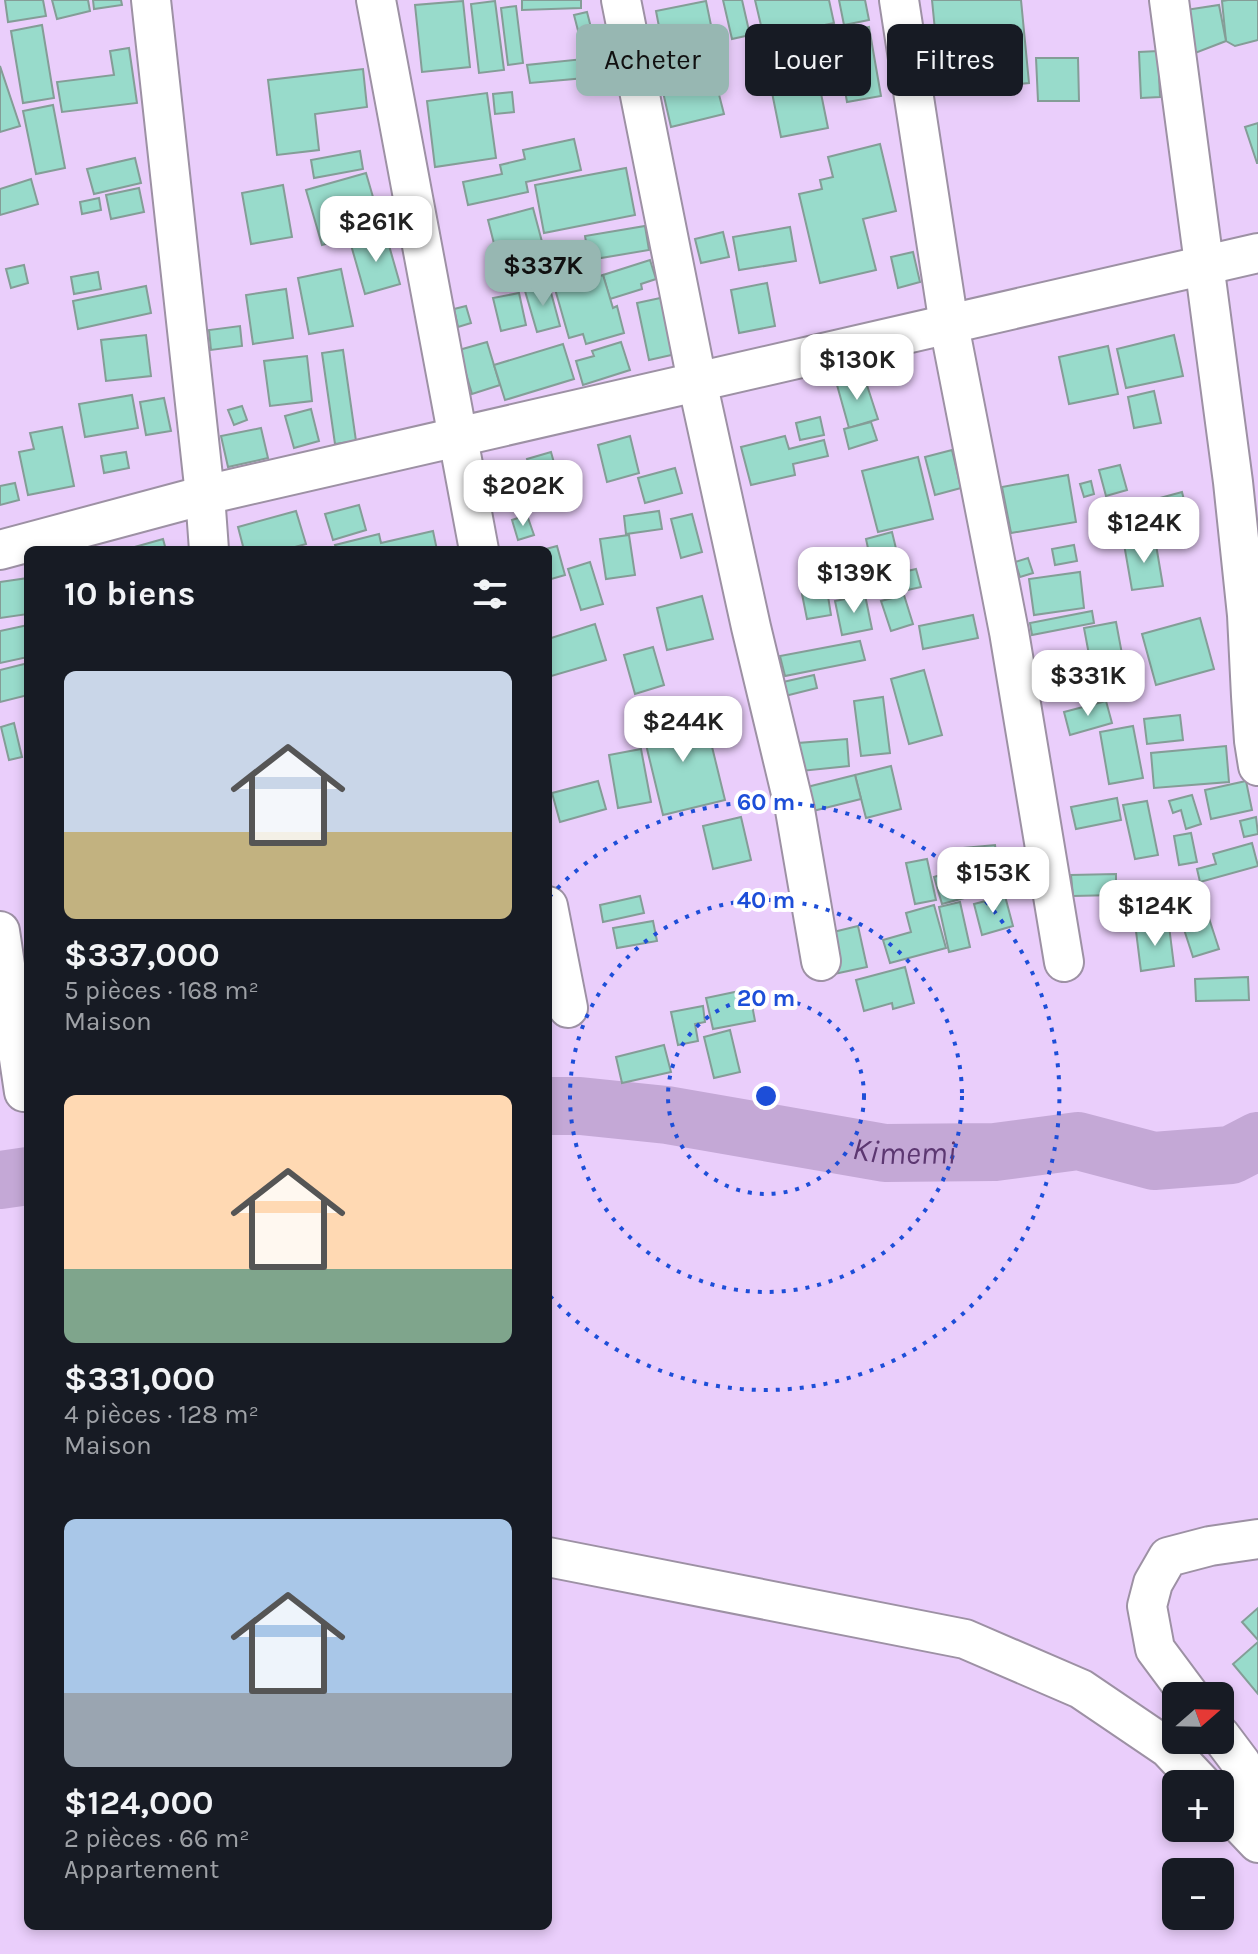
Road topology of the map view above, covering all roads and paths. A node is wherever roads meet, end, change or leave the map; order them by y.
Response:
1 (151, 0) edge
2 (376, 0) edge
3 (621, 0) edge
4 (899, 0) edge
5 (1169, 0) edge
6 (1258, 253) edge
7 (1205, 266) junction
8 (949, 325) junction
9 (697, 381) junction
10 (457, 436) junction
11 (205, 495) junction
12 (209, 546) edge
13 (478, 546) edge
14 (0, 550) edge
15 (1258, 766) edge
16 (552, 926) edge
17 (0, 931) edge
18 (821, 961) dead end
19 (1064, 962) dead end
20 (568, 1008) dead end
21 (24, 1092) dead end
22 (1258, 1539) edge
23 (552, 1558) edge
24 (1180, 1682) edge
25 (1234, 1754) edge
26 (1189, 1770) edge
27 (1258, 1797) edge
28 (1234, 1818) edge
29 (1258, 1843) edge

1 - 11 street
2 - 10 street
3 - 9 street
4 - 8 street
5 - 7 street
6 - 7 street
7 - 8 street
7 - 15 street
8 - 9 street
8 - 19 street
9 - 10 street
9 - 18 street
10 - 11 street
10 - 13 street
11 - 12 street
11 - 14 street
16 - 20 street
17 - 21 street
22 - 24 street
23 - 26 street
25 - 27 street
28 - 29 street

